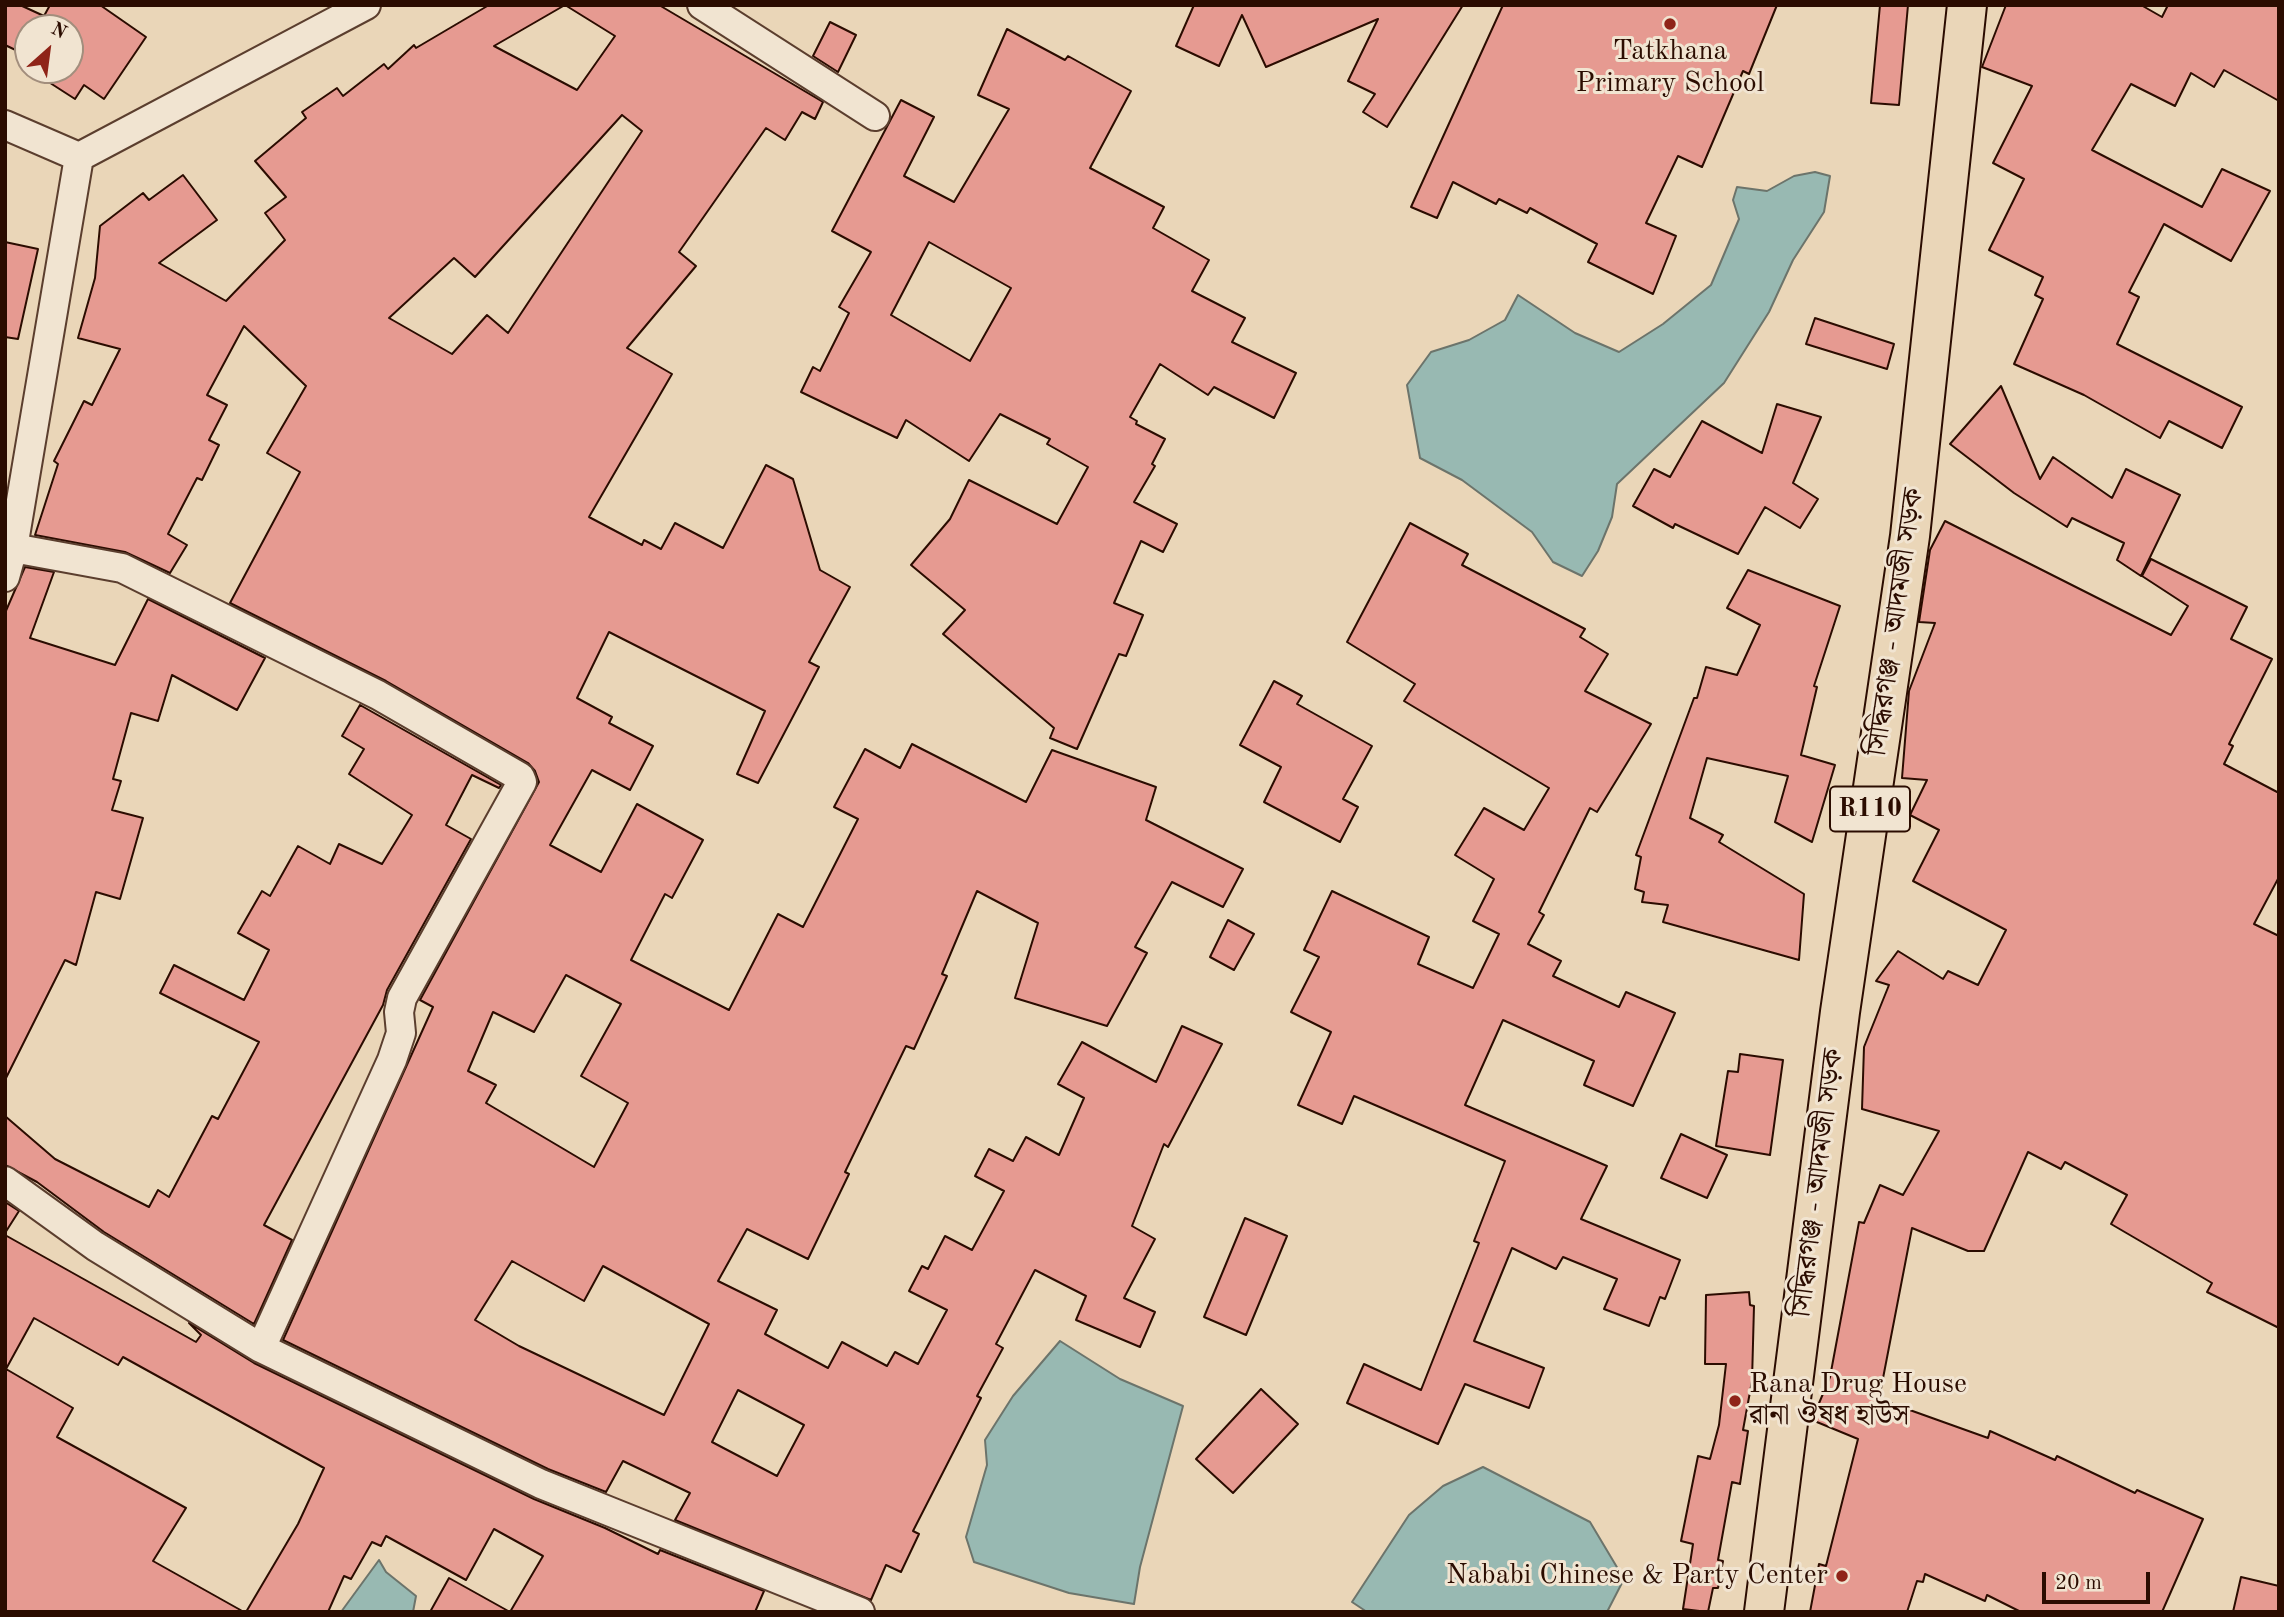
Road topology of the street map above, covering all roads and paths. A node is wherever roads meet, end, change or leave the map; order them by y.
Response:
1 (366, 5) edge
2 (702, 5) edge
3 (1967, 5) edge
4 (875, 116) dead end
5 (5, 125) edge
6 (79, 157) junction
7 (13, 548) junction
8 (5, 577) edge
9 (5, 1181) edge
10 (261, 1348) junction
11 (860, 1612) edge
12 (1764, 1612) edge

1 - 6 street
2 - 4 street
3 - 12 main road, সিদ্ধিরগঞ্জ - আদমজী সড়ক / R110
5 - 6 street
6 - 7 street
7 - 8 street
7 - 10 street
9 - 10 street
10 - 11 street

